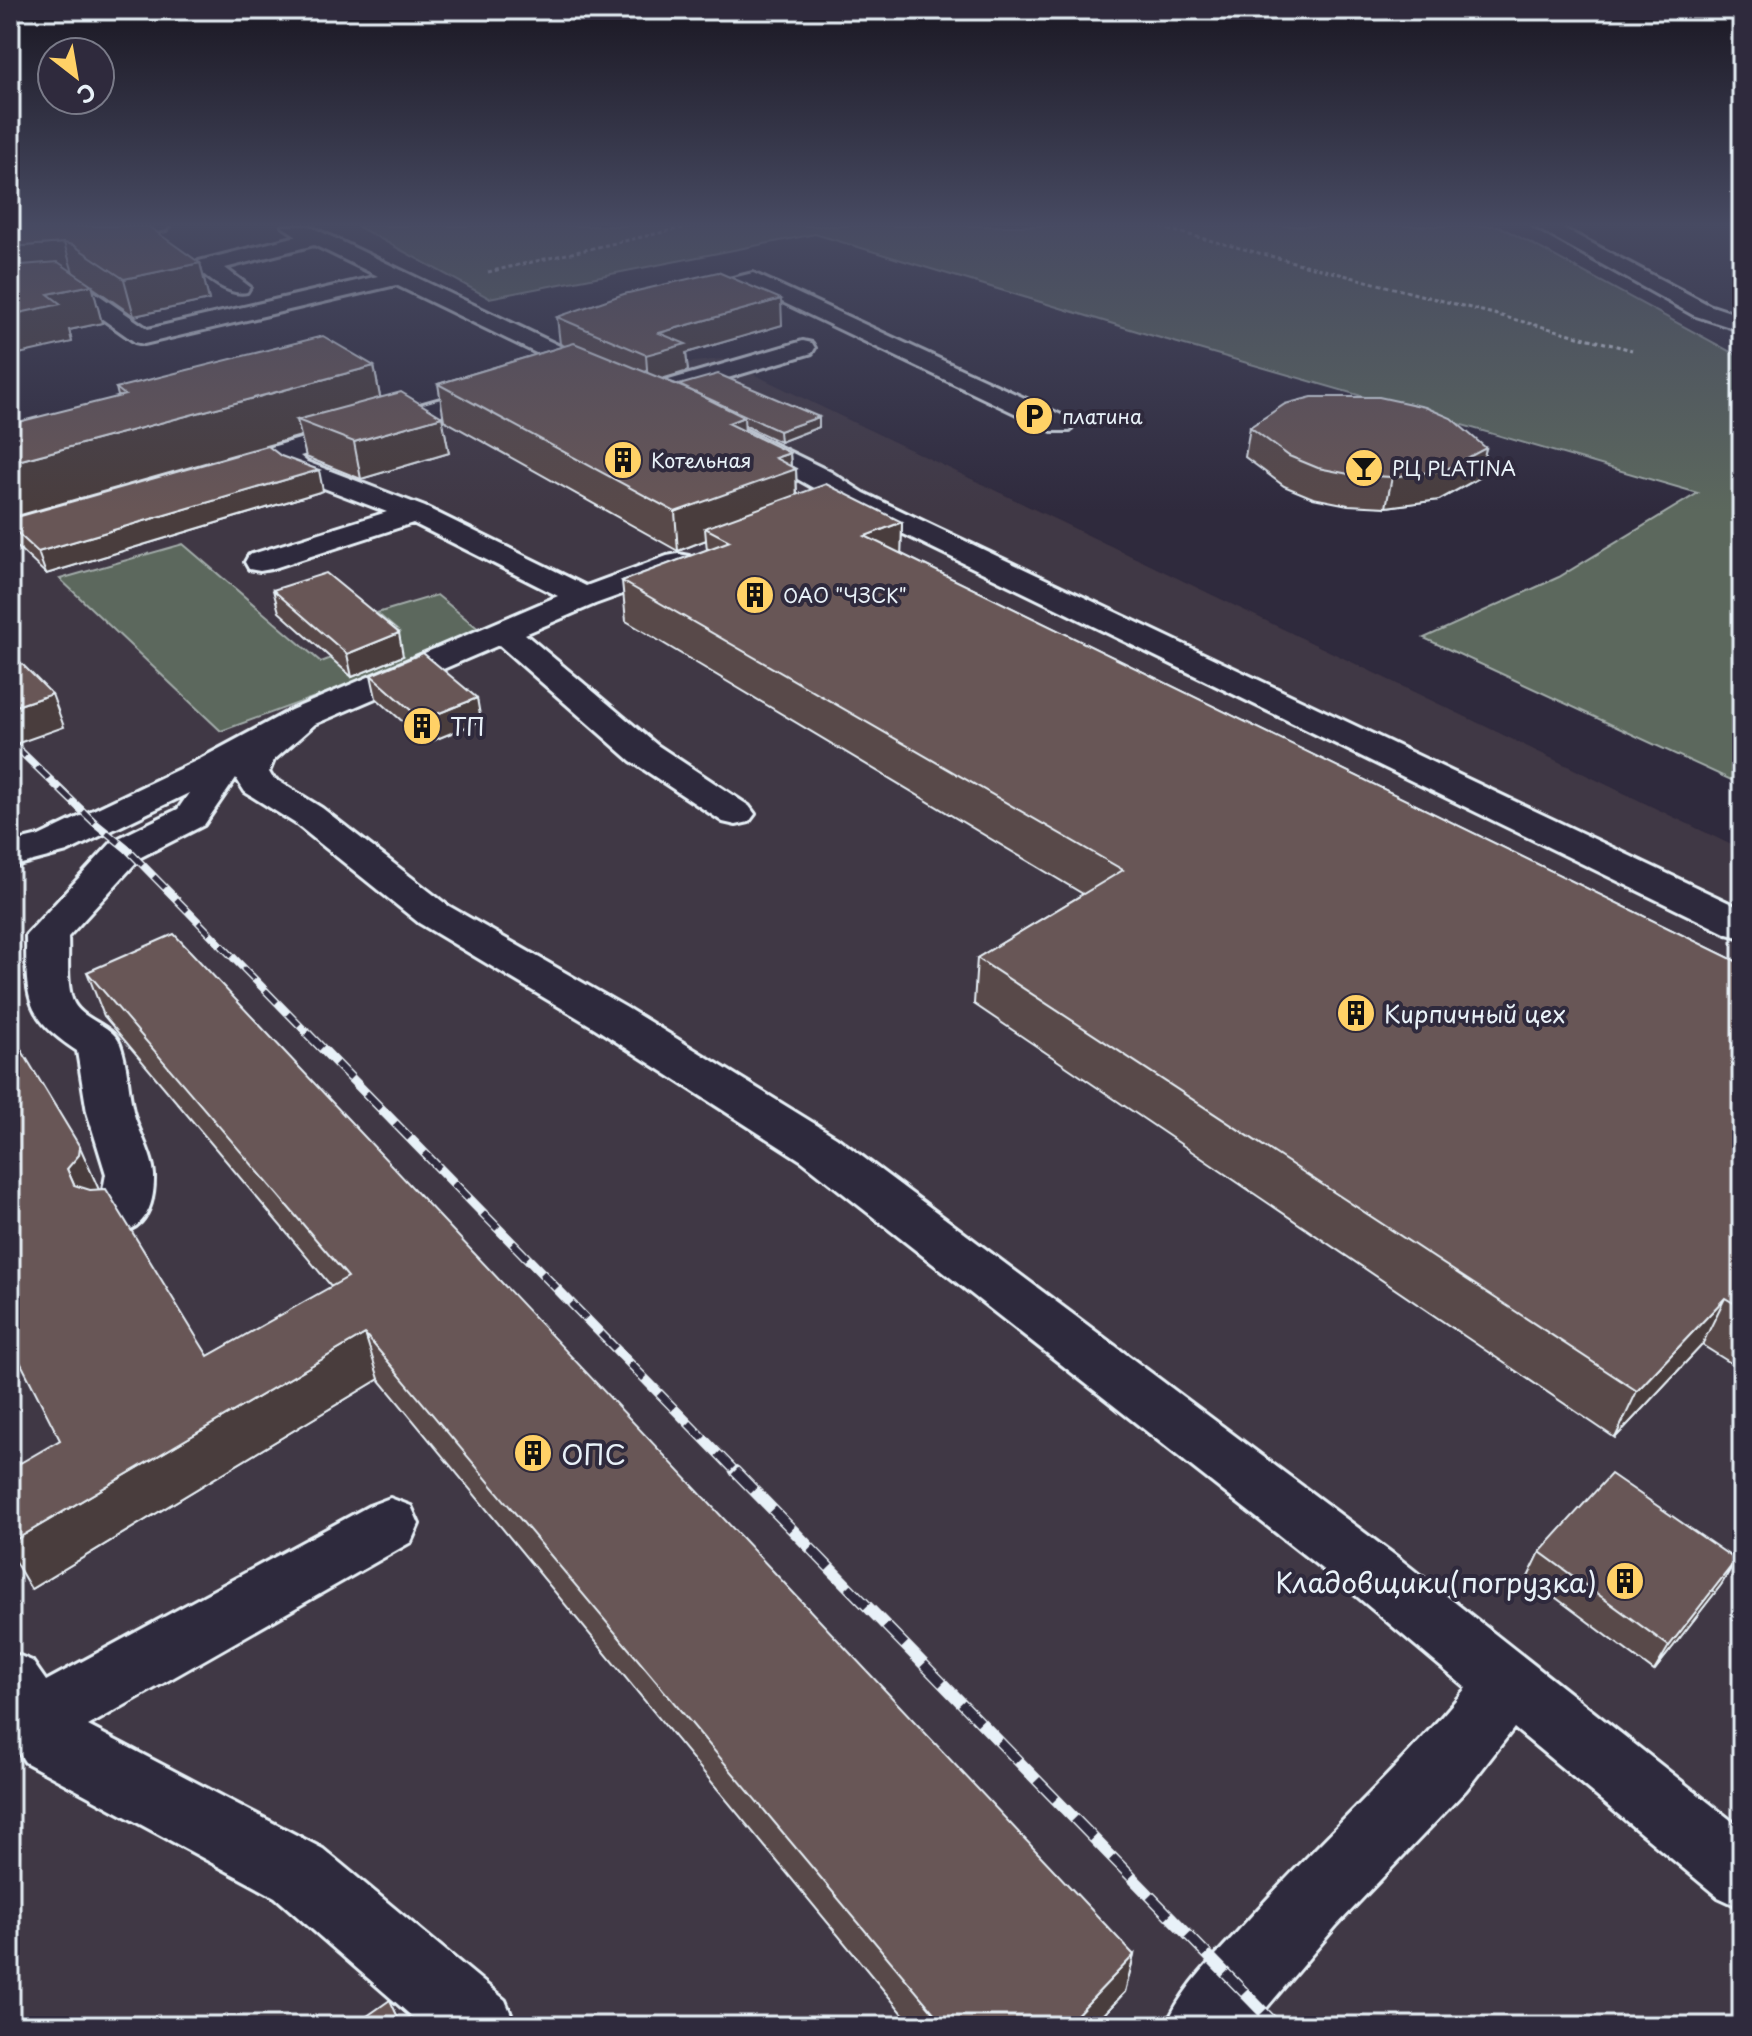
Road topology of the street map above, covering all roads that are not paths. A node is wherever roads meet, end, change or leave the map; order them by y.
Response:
1 (121, 321) edge
2 (222, 321) edge
3 (487, 321) edge
4 (840, 321) edge
5 (562, 325) dead end
6 (518, 336) junction
7 (803, 348) dead end
8 (580, 367) junction
9 (551, 376) edge
10 (521, 384) edge
11 (647, 394) junction
12 (676, 406) edge
13 (718, 424) edge
14 (1061, 425) dead end
15 (279, 453) junction
16 (190, 479) edge
17 (415, 513) junction
18 (704, 554) edge
19 (260, 562) dead end
20 (584, 597) junction
21 (503, 632) junction
22 (303, 717) junction
23 (233, 756) junction
24 (736, 814) dead end
25 (10, 855) edge
26 (1742, 925) edge
27 (114, 1216) edge
28 (390, 1524) dead end
29 (1509, 1684) junction
30 (23, 1702) edge
31 (1742, 1873) edge
32 (479, 2026) edge
33 (1203, 2026) edge

1 - 2 street
3 - 6 street
4 - 14 street
5 - 6 street
6 - 8 street
7 - 11 street
8 - 9 street
8 - 11 street
10 - 15 street
11 - 12 street
13 - 26 street
15 - 16 street
15 - 17 street
17 - 19 street
17 - 20 street
18 - 20 street
20 - 21 street
21 - 22 street
21 - 24 street
22 - 23 street
22 - 29 street
23 - 25 street
23 - 27 street
28 - 30 street
29 - 31 street
29 - 33 street
30 - 32 street

